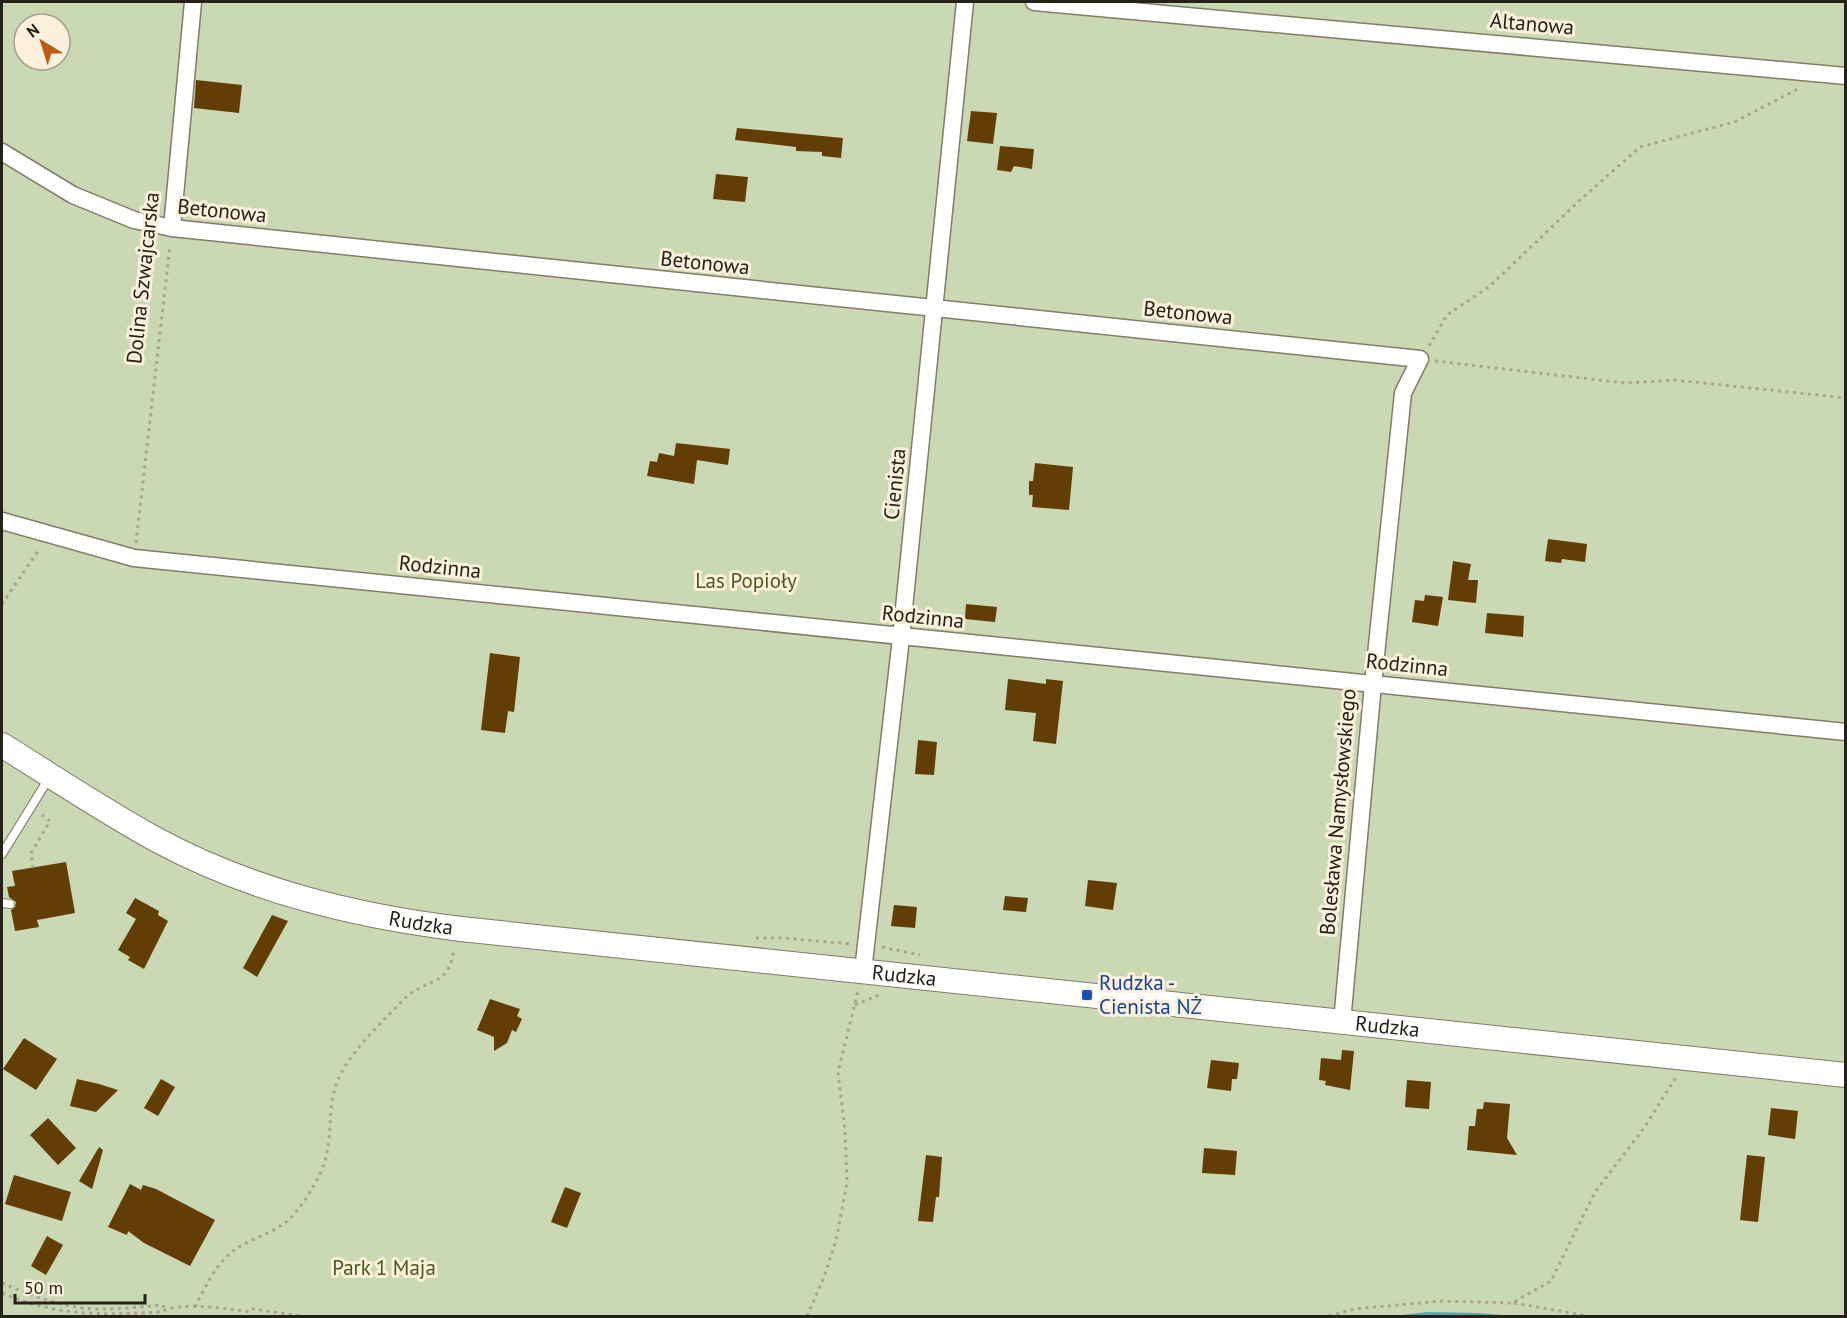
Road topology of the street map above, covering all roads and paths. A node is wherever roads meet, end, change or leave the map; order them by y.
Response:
1 (193, 2) edge
2 (966, 2) edge
3 (1034, 2) edge
4 (1826, 74) junction
5 (1845, 76) edge
6 (2, 152) edge
7 (172, 228) junction
8 (936, 310) junction
9 (1420, 359) junction
10 (1845, 398) edge
11 (2, 521) edge
12 (49, 535) junction
13 (134, 558) junction
14 (2, 604) edge
15 (902, 638) junction
16 (1373, 684) junction
17 (1845, 732) edge
18 (2, 745) edge
19 (50, 776) junction
20 (30, 807) junction
21 (4, 842) edge
22 (2, 854) edge
23 (33, 868) dead end
24 (456, 928) junction
25 (746, 939) dead end
26 (866, 945) junction
27 (922, 955) dead end
28 (863, 971) junction
29 (885, 993) dead end
30 (855, 1005) junction
31 (1342, 1022) junction
32 (1688, 1058) junction
33 (1845, 1075) edge
34 (2, 1283) edge
35 (2, 1293) edge
36 (1512, 1303) junction
37 (195, 1307) junction
38 (166, 1309) junction
39 (250, 1312) junction
40 (252, 1316) edge
41 (301, 1317) edge
42 (807, 1317) edge
43 (1329, 1317) edge
44 (1588, 1317) edge

1 - 7 street, Dolina Szwajcarska
2 - 8 street, Cienista
3 - 4 street, Altanowa
4 - 5 street, Altanowa
4 - 9 path
6 - 7 street, Betonowa
7 - 8 street, Betonowa
7 - 13 path, Dolina Szwajcarska
8 - 9 street, Betonowa
8 - 15 street, Cienista
9 - 10 path
9 - 16 street, Bolesława Namysłowskiego
11 - 12 street, Rodzinna
12 - 13 street, Rodzinna
12 - 14 path
13 - 15 street, Rodzinna
15 - 16 street, Rodzinna
15 - 26 street, Cienista
16 - 17 street, Rodzinna
16 - 31 street, Bolesława Namysłowskiego
18 - 19 street, Rudzka
19 - 20 lane
19 - 24 street, Rudzka
20 - 21 lane
20 - 23 path
21 - 22 lane
24 - 28 street, Rudzka
24 - 37 path
25 - 26 path
26 - 27 path
26 - 28 street, Cienista
28 - 30 path
28 - 31 street, Rudzka
29 - 30 path
30 - 42 path
31 - 32 street, Rudzka
32 - 33 street, Rudzka
32 - 36 path
34 - 38 path
35 - 38 path
36 - 43 path
36 - 44 path
37 - 38 path
37 - 39 path
39 - 40 path
39 - 41 path

